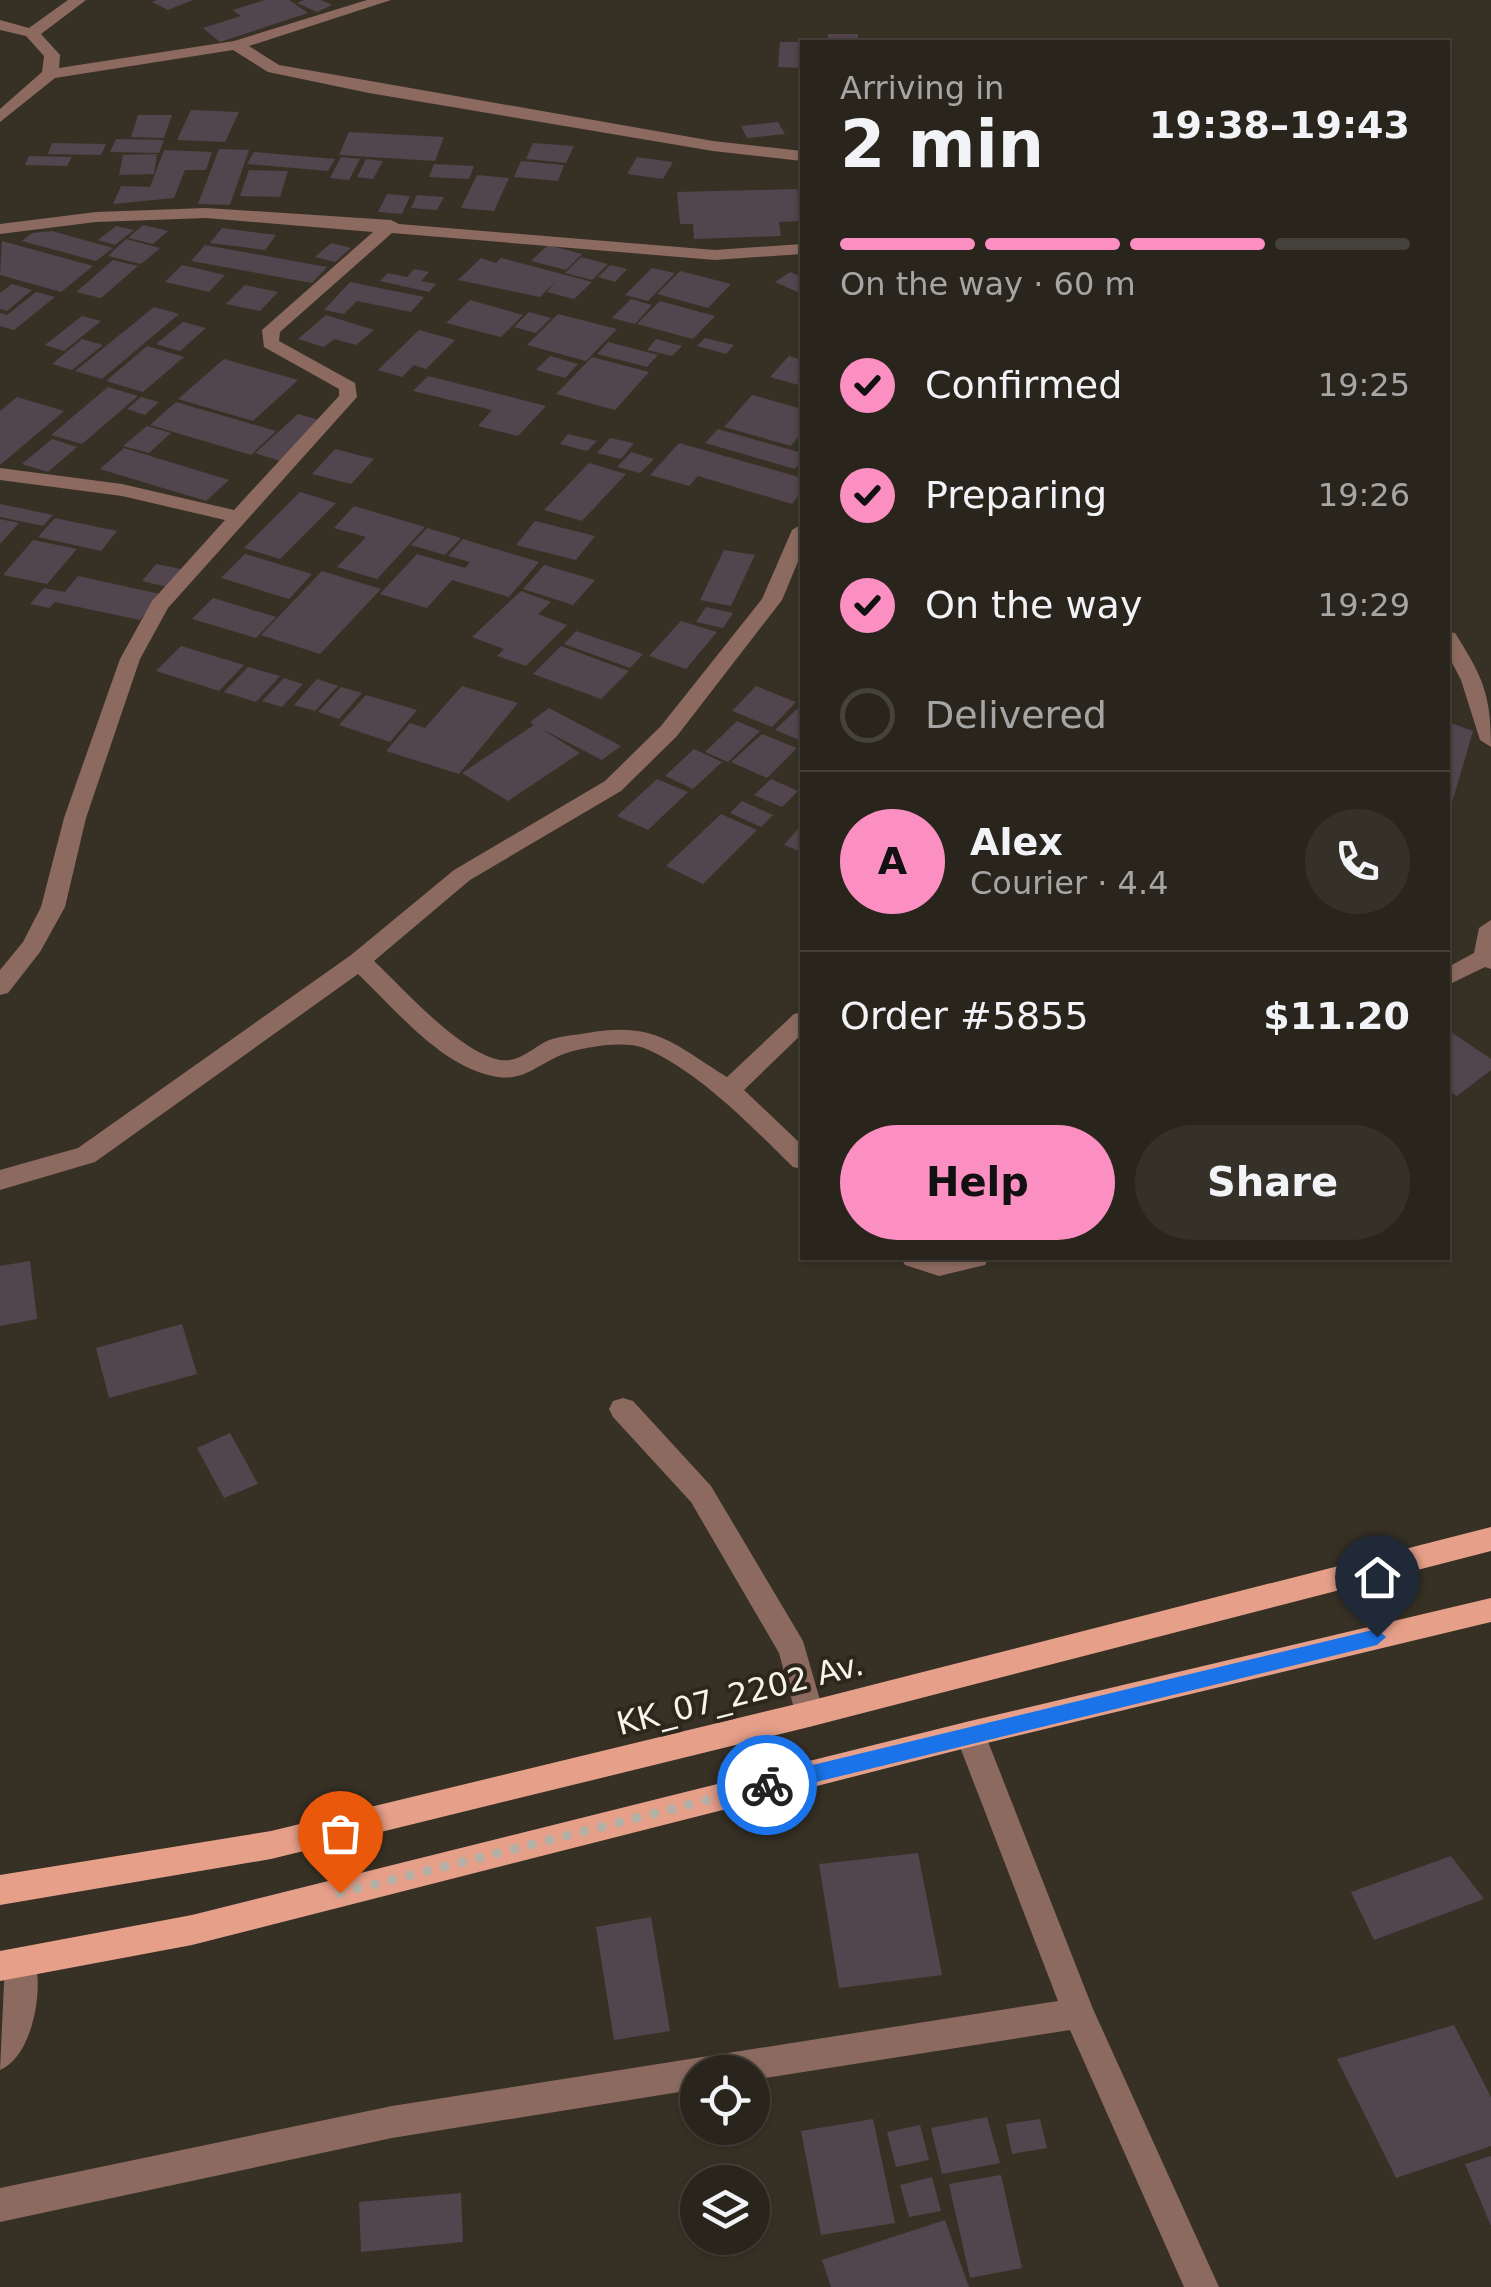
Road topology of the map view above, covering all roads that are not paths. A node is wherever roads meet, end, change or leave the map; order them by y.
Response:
1 (78, 0) edge
2 (383, 0) edge
3 (0, 25) edge
4 (32, 33) junction
5 (236, 45) junction
6 (50, 74) junction
7 (0, 117) edge
8 (800, 156) edge
9 (391, 225) junction
10 (0, 229) edge
11 (800, 249) edge
12 (0, 474) edge
13 (237, 517) junction
14 (800, 535) edge
15 (1450, 640) edge
16 (1481, 675) edge
17 (1491, 740) edge
18 (1491, 928) edge
19 (1488, 959) edge
20 (360, 961) junction
21 (1450, 976) edge
22 (0, 987) edge
23 (800, 1022) edge
24 (729, 1090) junction
25 (800, 1158) edge
26 (0, 1180) edge
27 (920, 1260) edge
28 (967, 1260) edge
29 (623, 1408) dead end
30 (1491, 1539) edge
31 (1491, 1610) edge
32 (809, 1714) junction
33 (970, 1734) junction
34 (0, 1890) edge
35 (10, 1964) edge
36 (1079, 2013) junction
37 (0, 2054) edge
38 (770, 2062) edge
39 (680, 2076) edge
40 (0, 2204) edge
41 (1202, 2287) edge

1 - 4 street
2 - 5 street
3 - 4 street
4 - 6 street
5 - 6 street
5 - 8 street
6 - 7 street
9 - 10 street
9 - 11 street
9 - 13 street
12 - 13 street
13 - 22 street
14 - 20 street
15 - 16 street
16 - 17 street
18 - 19 street
19 - 21 street
20 - 24 street
20 - 26 street
23 - 24 street
24 - 25 street
27 - 28 street
29 - 32 street
30 - 32 main road, KK_07_2202 Av.
31 - 33 main road
32 - 34 main road, KK_07_2202 Av.
33 - 35 main road
33 - 36 street
35 - 37 street
36 - 38 street
36 - 41 street
39 - 40 street

